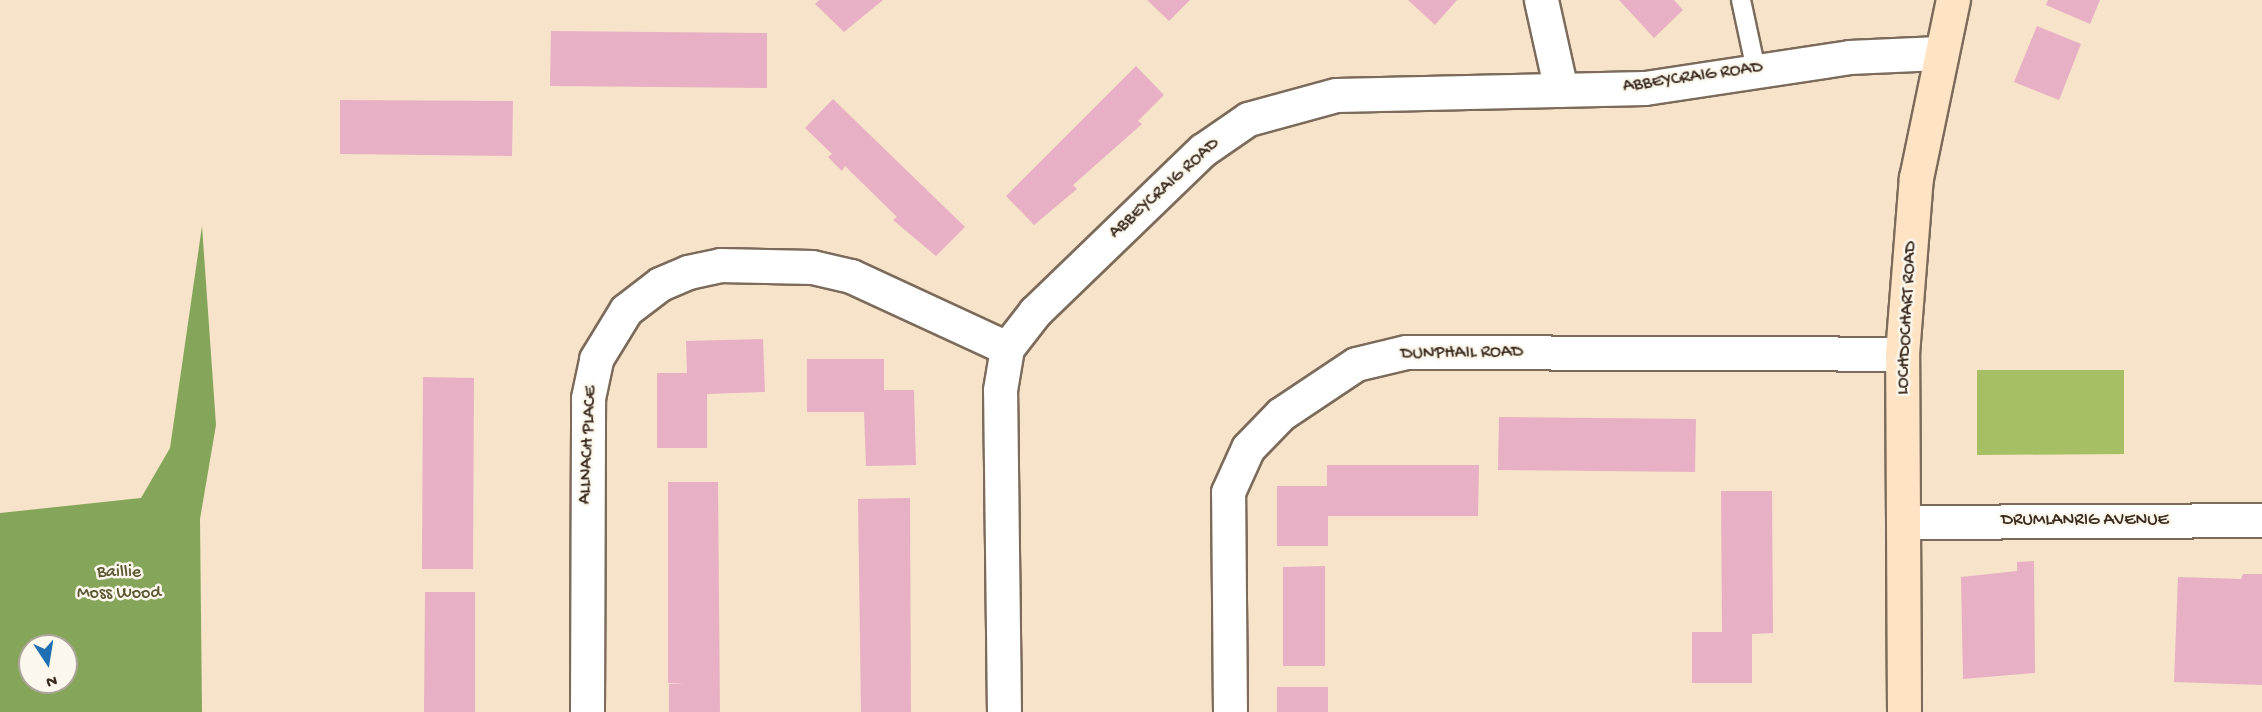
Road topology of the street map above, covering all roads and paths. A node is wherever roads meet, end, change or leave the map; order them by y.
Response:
1 (1541, 0) edge
2 (1742, 0) edge
3 (1953, 0) edge
4 (1939, 53) junction
5 (1756, 70) junction
6 (1561, 90) junction
7 (1007, 348) junction
8 (1902, 354) junction
9 (2262, 520) edge
10 (1907, 522) junction
11 (587, 712) edge
12 (1004, 712) edge
13 (1230, 712) edge
14 (1904, 712) edge

1 - 6 street
2 - 5 lane
3 - 4 street, LOCHDOCHART ROAD
4 - 5 street, ABBEYCRAIG ROAD
4 - 8 street, LOCHDOCHART ROAD
5 - 6 street, ABBEYCRAIG ROAD
6 - 7 street, ABBEYCRAIG ROAD
7 - 11 street, ALLNACH PLACE
7 - 12 street, ABBEYCRAIG ROAD
8 - 10 street, LOCHDOCHART ROAD
8 - 13 street, DUNPHAIL ROAD
9 - 10 street, DRUMLANRIG AVENUE
10 - 14 street, LOCHDOCHART ROAD

